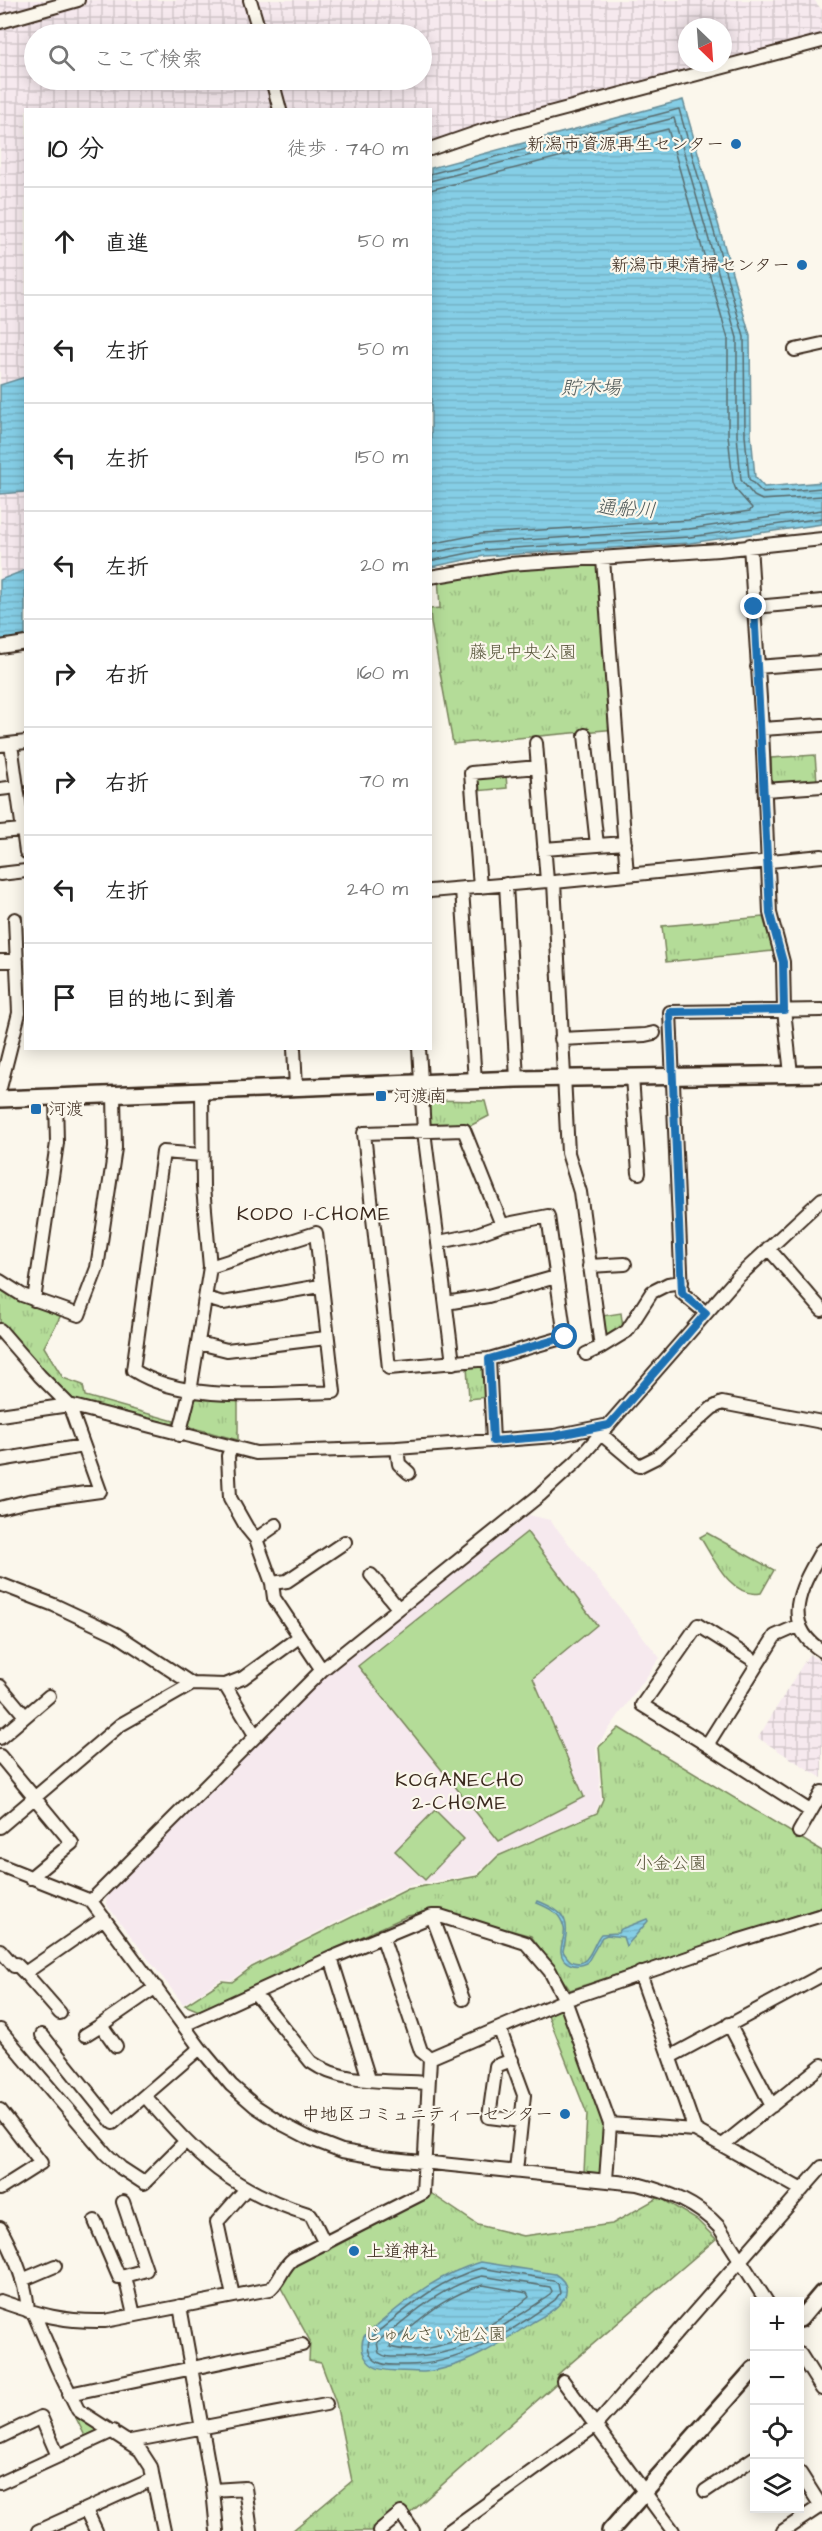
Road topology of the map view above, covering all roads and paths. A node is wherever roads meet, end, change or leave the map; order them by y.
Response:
1 (78, 0) edge
2 (250, 0) edge
3 (0, 22) edge
4 (257, 24) edge
5 (822, 41) edge
6 (275, 90) edge
7 (279, 108) edge
8 (432, 148) edge
9 (822, 344) edge
10 (795, 350) dead end
11 (822, 539) edge
12 (750, 545) junction
13 (603, 559) junction
14 (432, 578) edge
15 (822, 602) edge
16 (754, 607) junction
17 (24, 643) edge
18 (0, 647) edge
19 (822, 662) edge
20 (757, 667) junction
21 (822, 724) edge
22 (762, 729) junction
23 (585, 735) dead end
24 (24, 742) edge
25 (536, 743) dead end
26 (5, 745) edge
27 (538, 767) junction
28 (822, 786) edge
29 (16, 787) junction
30 (0, 789) edge
31 (765, 790) junction
32 (23, 807) edge
33 (22, 830) junction
34 (0, 832) edge
35 (24, 841) edge
36 (625, 843) junction
37 (597, 845) junction
38 (544, 849) junction
39 (822, 856) edge
40 (769, 861) junction
41 (24, 871) edge
42 (0, 874) edge
43 (627, 875) junction
44 (550, 882) junction
45 (506, 884) junction
46 (480, 887) junction
47 (462, 889) junction
48 (432, 891) edge
49 (15, 919) dead end
50 (17, 960) junction
51 (0, 961) edge
52 (22, 982) edge
53 (784, 1010) junction
54 (822, 1010) edge
55 (654, 1033) dead end
56 (561, 1039) junction
57 (294, 1050) edge
58 (418, 1050) edge
59 (791, 1074) junction
60 (822, 1074) edge
61 (672, 1076) junction
62 (632, 1077) junction
63 (517, 1079) junction
64 (563, 1079) junction
65 (475, 1081) junction
66 (421, 1083) junction
67 (0, 1088) edge
68 (296, 1088) junction
69 (202, 1092) junction
70 (114, 1095) junction
71 (56, 1097) junction
72 (0, 1099) edge
73 (424, 1131) junction
74 (202, 1155) junction
75 (639, 1173) dead end
76 (820, 1205) edge
77 (502, 1225) junction
78 (439, 1242) junction
79 (768, 1248) junction
80 (625, 1264) dead end
81 (589, 1266) junction
82 (210, 1267) junction
83 (556, 1277) junction
84 (0, 1281) edge
85 (682, 1282) junction
86 (320, 1286) junction
87 (206, 1298) junction
88 (34, 1300) junction
89 (446, 1303) junction
90 (822, 1310) edge
91 (706, 1313) junction
92 (0, 1330) edge
93 (326, 1338) junction
94 (199, 1343) junction
95 (601, 1347) junction
96 (586, 1354) dead end
97 (489, 1359) junction
98 (453, 1364) junction
99 (190, 1392) junction
100 (69, 1405) junction
101 (0, 1414) edge
102 (822, 1422) edge
103 (605, 1430) junction
104 (178, 1434) junction
105 (493, 1441) junction
106 (83, 1446) junction
107 (231, 1449) junction
108 (397, 1449) junction
109 (0, 1460) edge
110 (409, 1473) dead end
111 (0, 1508) edge
112 (276, 1525) dead end
113 (256, 1539) junction
114 (345, 1542) dead end
115 (822, 1550) edge
116 (371, 1575) dead end
117 (272, 1583) junction
118 (0, 1584) edge
119 (398, 1608) junction
120 (800, 1625) junction
121 (299, 1637) junction
122 (822, 1651) edge
123 (758, 1663) junction
124 (322, 1670) junction
125 (192, 1684) junction
126 (225, 1685) junction
127 (0, 1686) edge
128 (49, 1696) dead end
129 (25, 1716) junction
130 (255, 1736) junction
131 (0, 1738) edge
132 (707, 1745) junction
133 (0, 1758) edge
134 (822, 1791) edge
135 (34, 1797) junction
136 (810, 1811) junction
137 (0, 1827) edge
138 (799, 1832) dead end
139 (0, 1865) edge
140 (30, 1878) junction
141 (91, 1901) junction
142 (822, 1915) edge
143 (432, 1916) junction
144 (104, 1918) junction
145 (382, 1936) junction
146 (0, 1950) edge
147 (331, 1958) junction
148 (25, 1973) junction
149 (640, 1973) junction
150 (822, 1975) edge
151 (156, 1987) junction
152 (255, 1993) junction
153 (463, 1999) dead end
154 (566, 2000) junction
155 (60, 2013) dead end
156 (729, 2024) junction
157 (101, 2025) junction
158 (184, 2025) junction
159 (0, 2030) edge
160 (500, 2030) junction
161 (42, 2035) dead end
162 (85, 2035) dead end
163 (116, 2046) dead end
164 (200, 2048) junction
165 (670, 2057) junction
166 (430, 2058) junction
167 (512, 2060) junction
168 (822, 2066) edge
169 (369, 2079) junction
170 (428, 2083) junction
171 (145, 2096) junction
172 (772, 2106) junction
173 (0, 2110) edge
174 (521, 2121) junction
175 (610, 2124) junction
176 (695, 2130) junction
177 (185, 2142) junction
178 (724, 2144) junction
179 (425, 2163) junction
180 (822, 2167) edge
181 (516, 2171) junction
182 (606, 2180) junction
183 (0, 2189) edge
184 (245, 2190) junction
185 (802, 2190) junction
186 (123, 2202) dead end
187 (94, 2221) dead end
188 (0, 2228) edge
189 (325, 2244) junction
190 (742, 2261) junction
191 (55, 2266) dead end
192 (125, 2276) junction
193 (22, 2280) junction
194 (822, 2293) edge
195 (233, 2296) junction
196 (764, 2297) edge
197 (0, 2301) edge
198 (180, 2306) junction
199 (31, 2312) junction
200 (804, 2314) edge
201 (134, 2315) junction
202 (302, 2345) dead end
203 (804, 2360) edge
204 (191, 2367) junction
205 (750, 2373) edge
206 (563, 2381) dead end
207 (822, 2389) edge
208 (69, 2394) junction
209 (326, 2404) dead end
210 (596, 2426) junction
211 (203, 2428) junction
212 (113, 2431) junction
213 (0, 2437) edge
214 (130, 2441) junction
215 (58, 2456) junction
216 (753, 2459) edge
217 (153, 2479) junction
218 (804, 2479) edge
219 (0, 2483) edge
220 (213, 2490) junction
221 (705, 2491) dead end
222 (644, 2492) junction
223 (821, 2505) edge
224 (86, 2510) junction
225 (38, 2531) edge
226 (96, 2531) edge
227 (164, 2531) edge
228 (216, 2531) edge
229 (251, 2531) edge
230 (379, 2531) edge
231 (413, 2531) edge
232 (449, 2531) edge
233 (610, 2531) edge
234 (673, 2531) edge
235 (783, 2531) edge

1 - 3 street
2 - 4 street
5 - 8 street
6 - 7 street
9 - 10 street
11 - 12 street
12 - 13 street
12 - 16 street
13 - 14 street
13 - 36 street
15 - 16 street
16 - 20 street
17 - 18 street
19 - 20 street
20 - 22 street
21 - 22 street
22 - 31 street
23 - 37 street
24 - 26 street
25 - 27 street
26 - 29 street
27 - 38 street
27 - 46 street
28 - 31 street
29 - 30 street
29 - 32 street
31 - 40 street
32 - 33 street
33 - 34 street
33 - 35 street
36 - 37 street
36 - 43 street
37 - 38 street
38 - 44 street
39 - 40 street
40 - 43 street
40 - 53 street
41 - 42 street
43 - 44 street
44 - 45 street
44 - 56 street
45 - 46 street
45 - 63 street
46 - 47 street
47 - 48 street
47 - 65 street
49 - 50 street
50 - 51 street
50 - 52 street
52 - 67 street
53 - 54 street
53 - 59 street
53 - 61 street
55 - 56 street
56 - 64 street
57 - 68 street
58 - 66 street
59 - 60 street
59 - 61 street
61 - 62 street
61 - 85 street
62 - 64 street
62 - 75 street
63 - 64 street
63 - 65 street
64 - 81 street
65 - 66 street
66 - 68 street
66 - 73 street
68 - 69 street
69 - 70 street
69 - 74 street
70 - 71 street
70 - 88 street
71 - 72 street
71 - 88 street
73 - 77 street
73 - 78 street
73 - 98 street
74 - 82 street
74 - 99 street
76 - 79 street
77 - 78 street
77 - 83 street
78 - 89 street
79 - 90 street
79 - 91 street
80 - 81 street
81 - 95 street
82 - 86 street
82 - 87 street
83 - 89 street
83 - 97 street
84 - 88 street
85 - 91 street
85 - 95 street
86 - 87 street
86 - 93 street
87 - 94 street
89 - 98 street
91 - 103 street
92 - 100 street
93 - 94 street
93 - 99 street
94 - 99 street
95 - 96 street
97 - 98 street
97 - 105 street
99 - 104 street
100 - 101 street
100 - 104 street
100 - 106 street
102 - 103 street
103 - 105 street
103 - 119 street
104 - 107 street
105 - 108 street
106 - 109 street
106 - 111 street
107 - 108 street
107 - 113 street
108 - 110 street
112 - 113 street
113 - 117 street
114 - 117 street
115 - 120 street
116 - 119 street
117 - 121 street
118 - 125 street
119 - 124 street
120 - 122 street
120 - 123 street
121 - 124 street
121 - 126 street
123 - 132 street
123 - 132 street
124 - 130 street
125 - 126 street
125 - 135 street
126 - 130 street
127 - 129 street
128 - 129 street
129 - 131 street
130 - 141 street
132 - 136 street
133 - 135 street
134 - 136 street
135 - 137 street
135 - 140 street
136 - 138 street
139 - 140 street
140 - 141 street
141 - 144 street
142 - 149 street
143 - 145 street
143 - 153 street
143 - 154 street
144 - 148 street
144 - 151 street
145 - 147 street
145 - 166 street
146 - 148 street
147 - 152 street
147 - 169 street
148 - 155 street
149 - 154 street
149 - 165 street
150 - 156 street
151 - 157 street
151 - 158 street
152 - 158 street
152 - 169 street
154 - 160 street
154 - 175 street
156 - 165 street
156 - 172 street
157 - 162 street
157 - 163 street
158 - 164 street
159 - 177 street
160 - 166 street
160 - 167 street
161 - 171 street
164 - 171 street
164 - 179 street
165 - 176 street
166 - 170 street
167 - 174 street
167 - 174 street
168 - 172 street
169 - 170 street
170 - 179 street
171 - 177 street
172 - 178 street
173 - 183 street
174 - 181 street
175 - 176 street
175 - 182 street
176 - 178 street
177 - 184 street
178 - 185 street
179 - 181 street
179 - 189 street
180 - 185 street
181 - 182 street
182 - 190 street
184 - 189 street
184 - 195 street
185 - 190 street
186 - 192 street
187 - 192 street
188 - 193 street
189 - 195 street
190 - 196 street
190 - 210 street
191 - 193 street
192 - 201 street
193 - 199 street
194 - 200 street
195 - 198 street
197 - 199 street
198 - 201 street
198 - 204 street
199 - 201 street
199 - 208 street
202 - 204 street
203 - 207 street
204 - 208 street
204 - 211 street
205 - 222 street
206 - 210 street
208 - 212 street
209 - 211 street
210 - 222 street
210 - 232 street
211 - 214 street
211 - 220 street
212 - 214 street
212 - 215 street
213 - 215 street
214 - 217 street
215 - 219 street
216 - 221 street
217 - 224 street
217 - 227 street
218 - 223 street
220 - 228 street
220 - 229 street
222 - 233 street
222 - 234 street
223 - 235 street
224 - 225 street
224 - 226 street
230 - 231 street

